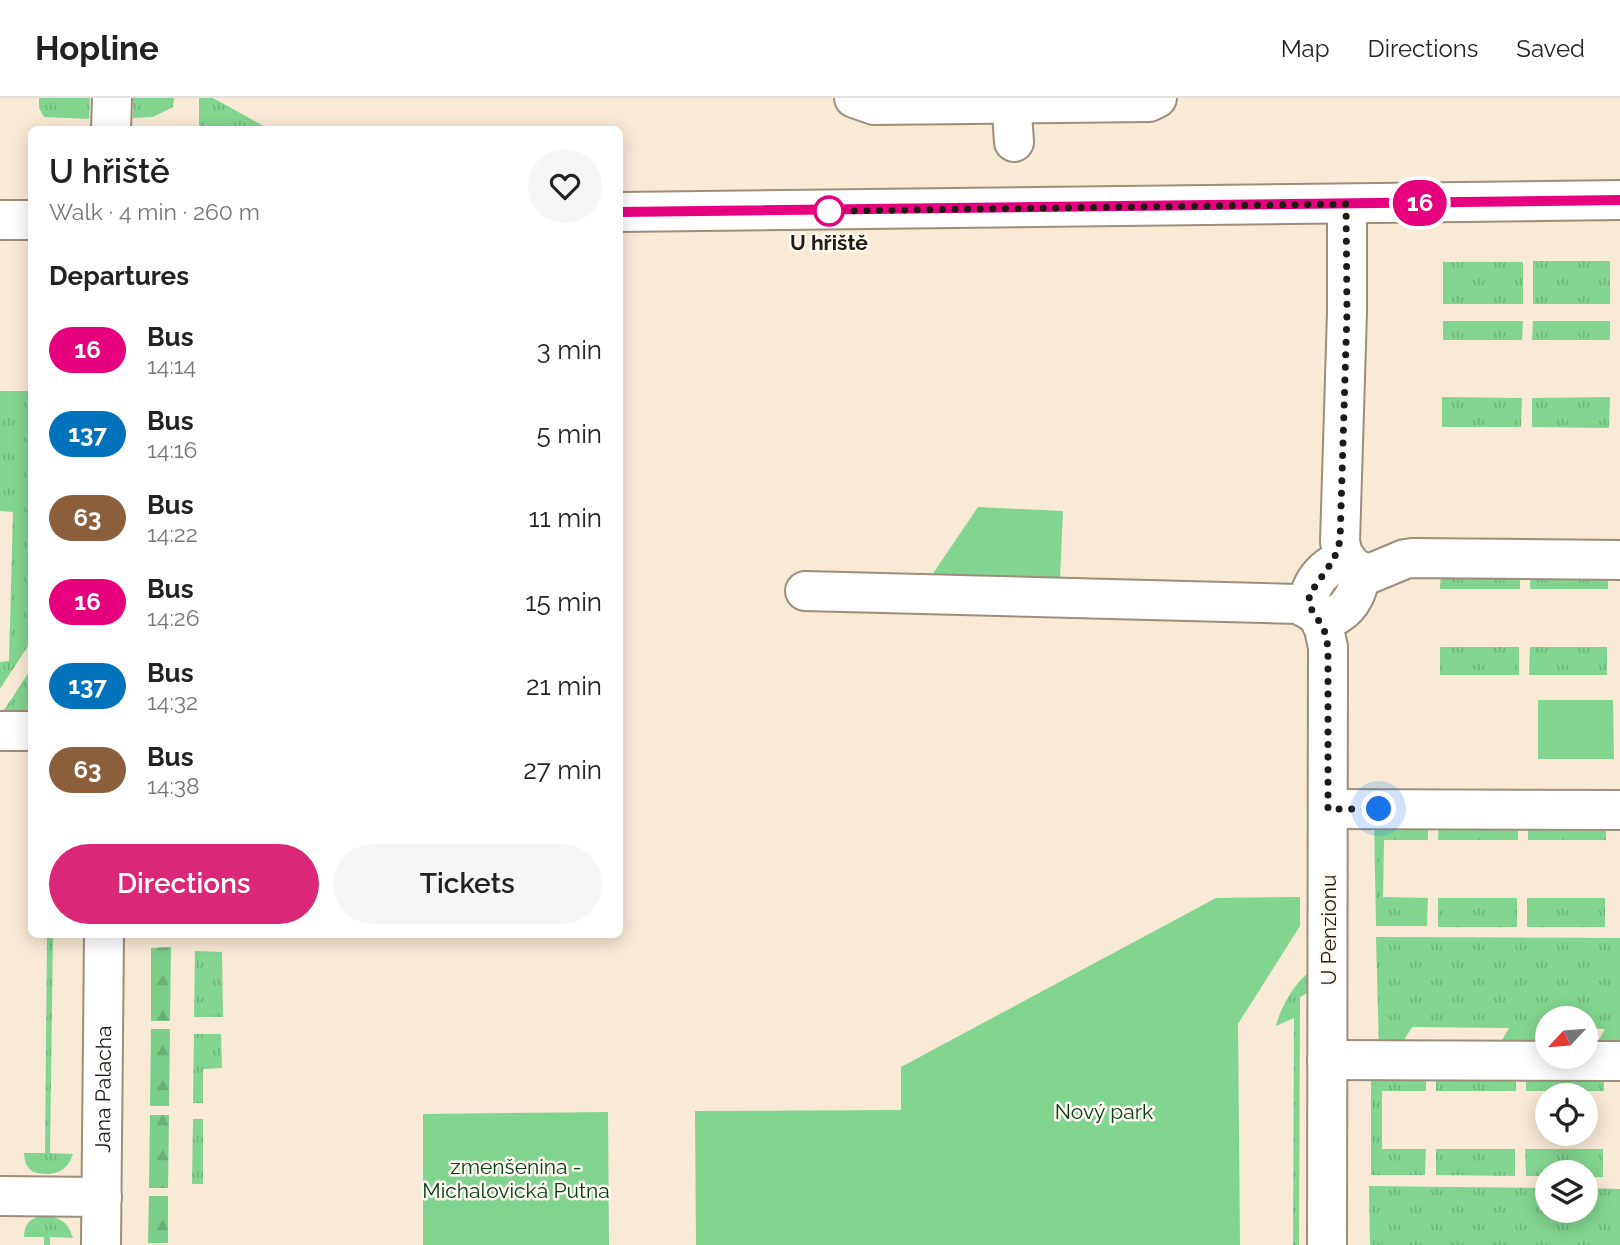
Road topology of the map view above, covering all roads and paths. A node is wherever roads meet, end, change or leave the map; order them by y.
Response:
1 (112, 98) edge
2 (854, 98) edge
3 (1157, 98) edge
4 (1011, 101) edge
5 (111, 126) edge
6 (1014, 142) dead end
7 (1620, 200) edge
8 (1346, 204) junction
9 (623, 212) edge
10 (0, 220) edge
11 (28, 220) edge
12 (1620, 559) edge
13 (1344, 560) junction
14 (805, 591) dead end
15 (1315, 614) junction
16 (0, 731) edge
17 (28, 731) edge
18 (1328, 809) junction
19 (1620, 810) edge
20 (104, 938) edge
21 (1327, 1060) junction
22 (1620, 1061) edge
23 (0, 1196) edge
24 (102, 1197) junction
25 (101, 1245) edge
26 (1327, 1245) edge

1 - 5 street
2 - 4 street
3 - 4 street
4 - 6 street
7 - 8 street
8 - 9 street
8 - 13 street
10 - 11 street
12 - 13 street
13 - 15 street
14 - 15 street
15 - 18 street, U Penzionu
16 - 17 street
18 - 19 street
18 - 21 street, U Penzionu
20 - 24 street, Jana Palacha
21 - 22 street
21 - 26 street, U Penzionu
23 - 24 street
24 - 25 street, Jana Palacha

